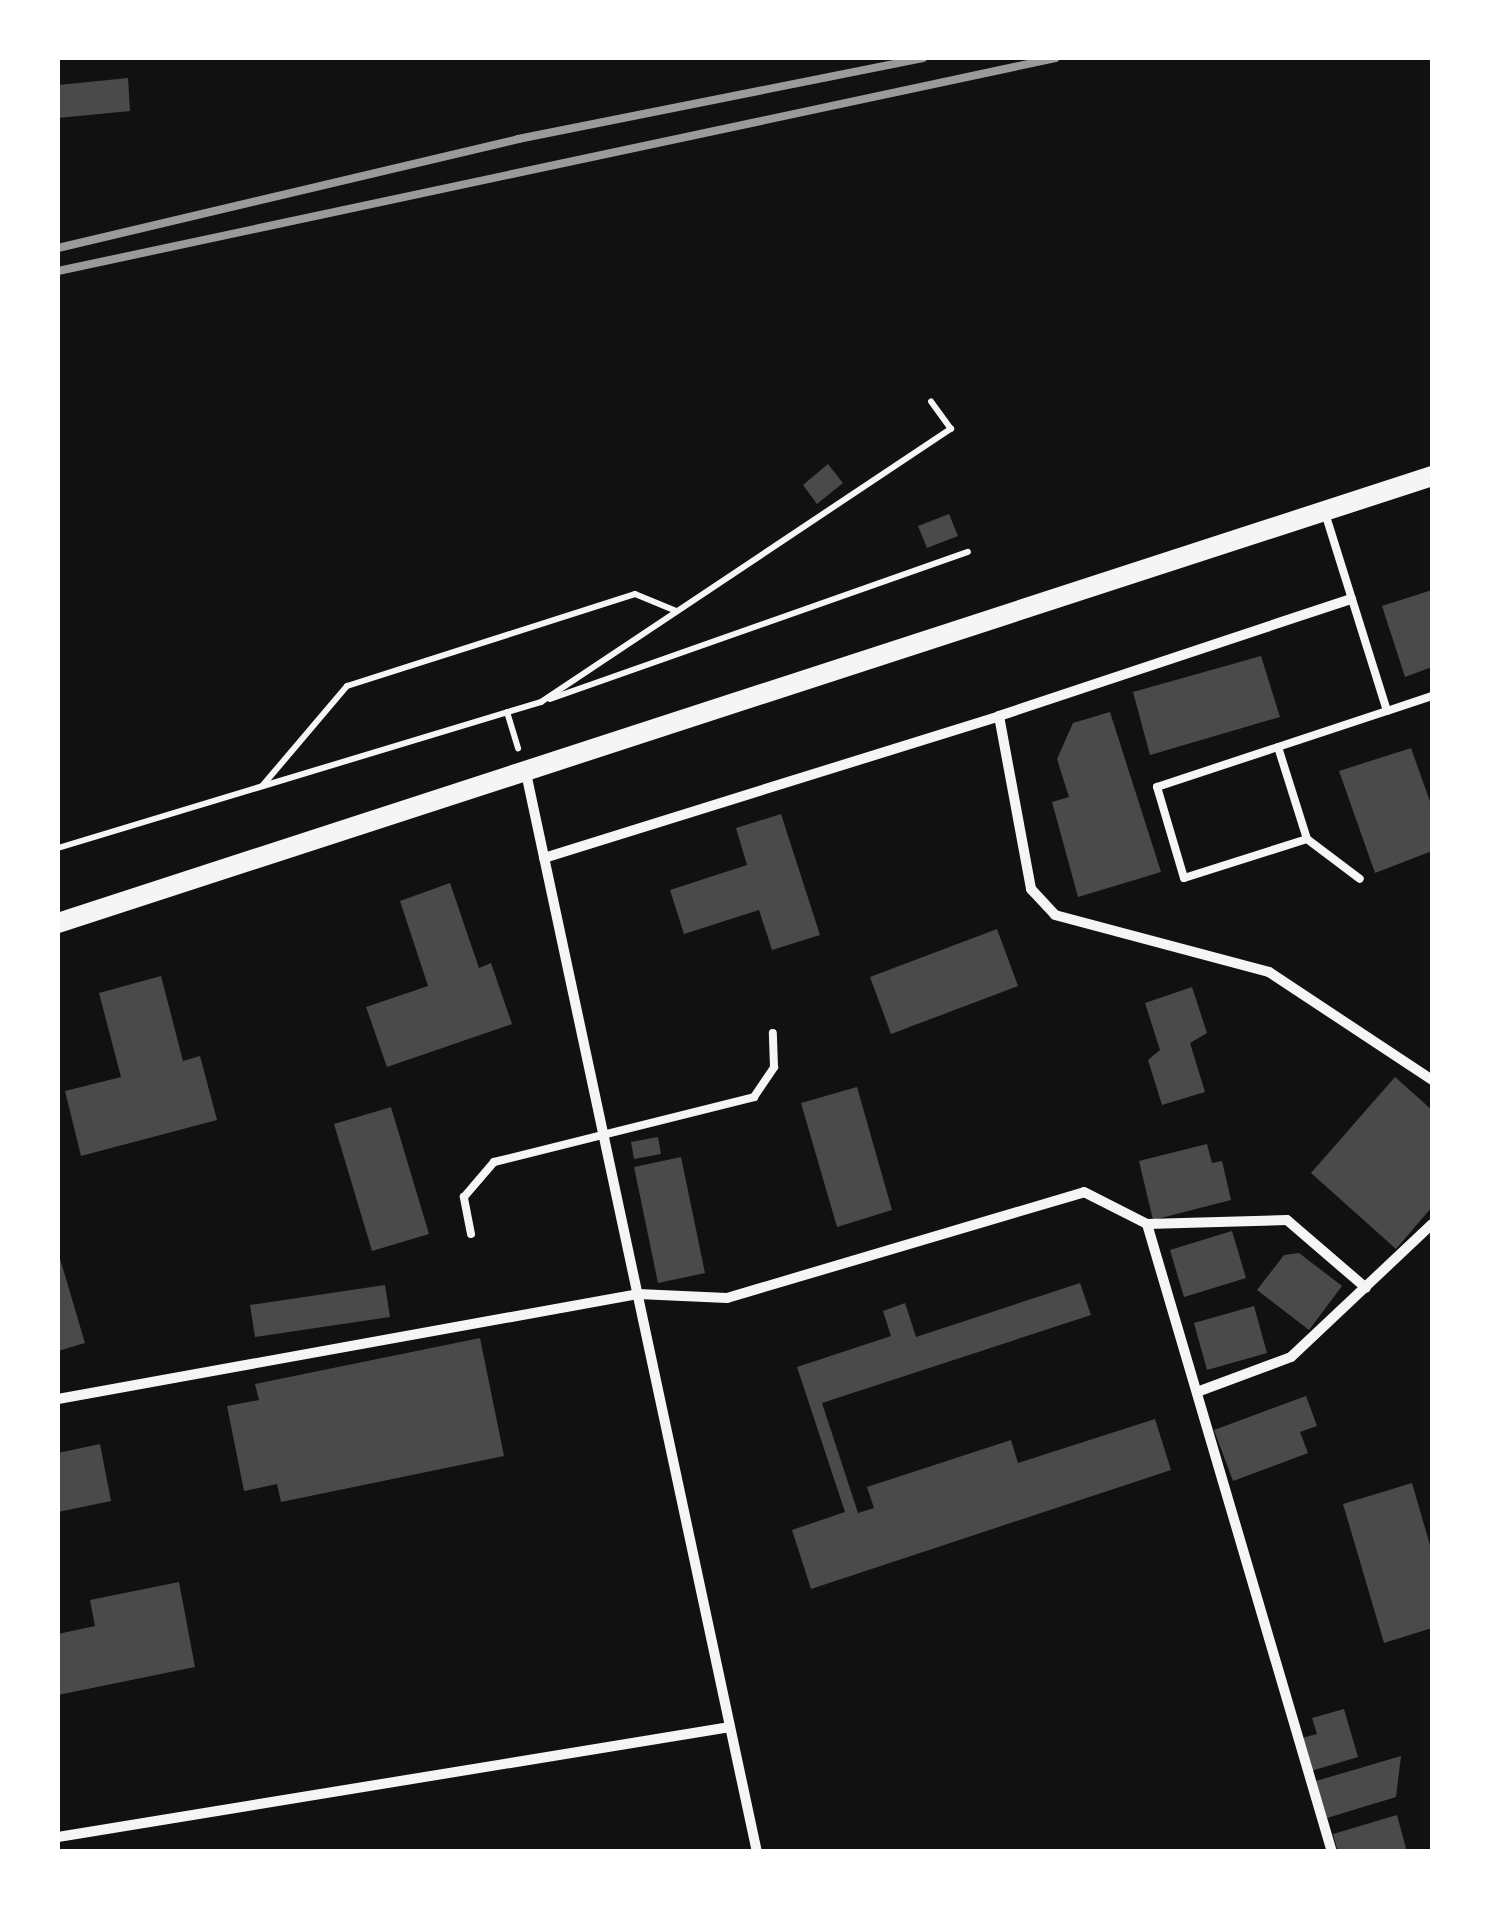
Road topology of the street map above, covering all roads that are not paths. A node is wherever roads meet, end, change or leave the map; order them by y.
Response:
1 (1432, 476) edge
2 (1325, 512) junction
3 (1351, 599) junction
4 (1432, 696) edge
5 (1387, 711) junction
6 (999, 716) junction
7 (1278, 748) junction
8 (526, 774) junction
9 (1307, 839) junction
10 (544, 858) junction
11 (1360, 879) dead end
12 (58, 923) edge
13 (772, 1033) dead end
14 (1432, 1080) edge
15 (603, 1134) junction
16 (1147, 1224) junction
17 (1432, 1224) edge
18 (471, 1234) dead end
19 (1366, 1288) junction
20 (638, 1294) junction
21 (1196, 1392) junction
22 (58, 1399) edge
23 (730, 1726) junction
24 (58, 1837) edge
25 (757, 1852) edge
26 (1332, 1852) edge

1 - 2 main road
2 - 3 lane
2 - 8 main road
3 - 5 lane
3 - 6 street
4 - 5 lane
5 - 7 lane
6 - 10 street
6 - 14 street
7 - 9 lane
7 - 9 lane
8 - 10 street
8 - 12 main road
9 - 11 lane
10 - 15 street
13 - 15 lane
15 - 18 lane
15 - 20 street
16 - 19 street
16 - 20 street
16 - 21 street
17 - 19 street
19 - 21 street
20 - 22 street
20 - 23 street
21 - 26 street
23 - 24 street
23 - 25 street

